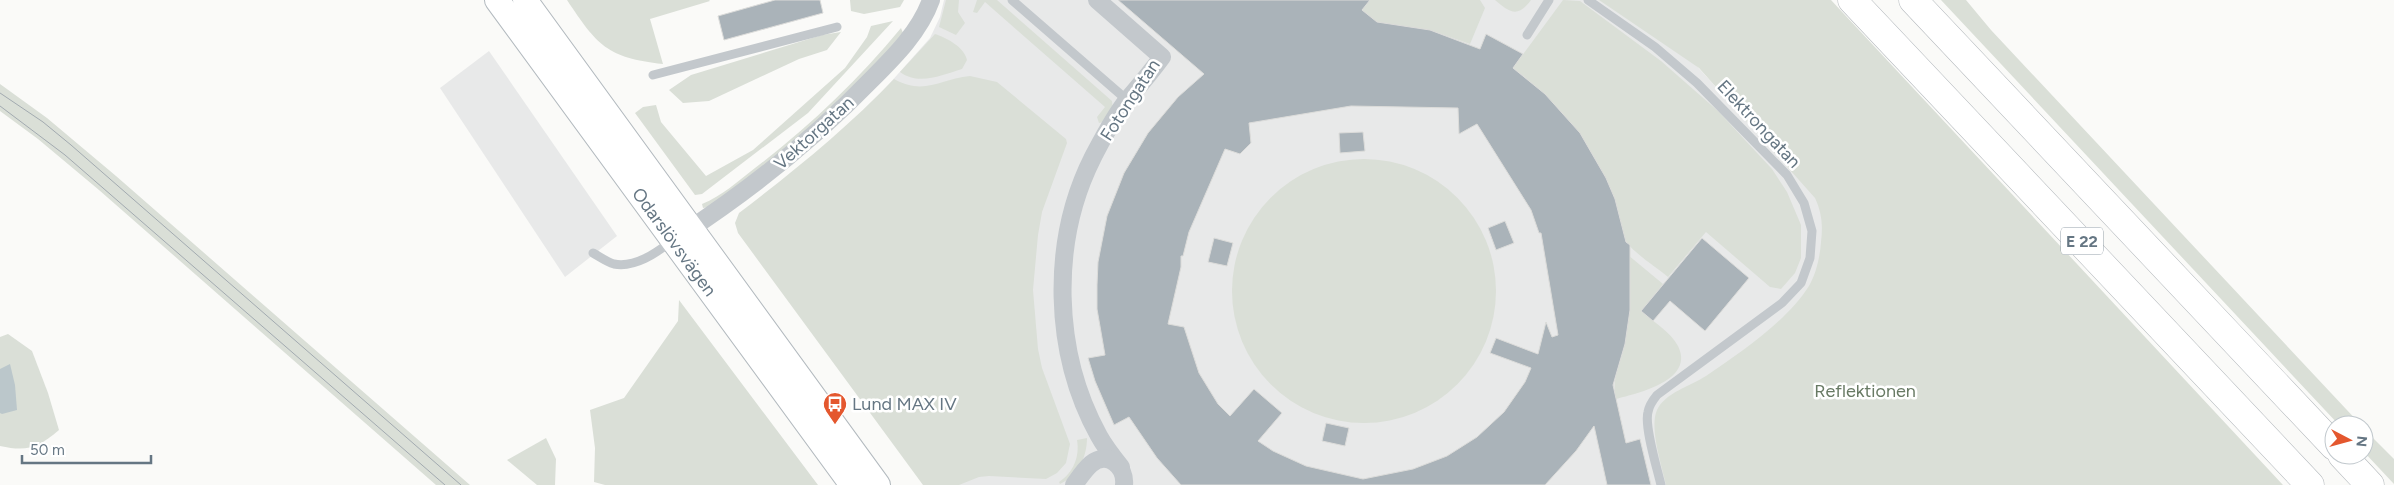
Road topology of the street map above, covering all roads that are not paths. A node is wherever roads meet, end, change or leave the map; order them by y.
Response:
1 (497, 0) edge
2 (525, 0) edge
3 (931, 0) edge
4 (1012, 0) edge
5 (1097, 0) edge
6 (1549, 0) edge
7 (1588, 0) edge
8 (1852, 0) edge
9 (1913, 0) edge
10 (837, 27) dead end
11 (1527, 35) dead end
12 (653, 75) dead end
13 (1127, 100) junction
14 (681, 235) junction
15 (593, 253) dead end
16 (1094, 427) junction
17 (2324, 435) edge
18 (2351, 465) edge
19 (1121, 467) junction
20 (1083, 477) edge
21 (852, 485) edge
22 (878, 485) edge
23 (1124, 485) edge
24 (1661, 485) edge
25 (2310, 485) edge
26 (2370, 485) edge

1 - 14 main road, Odarslövsvägen
2 - 14 main road, Odarslövsvägen
3 - 14 street, Vektorgatan
4 - 13 lane
5 - 13 street, Fotongatan
6 - 11 lane
7 - 24 lane, Elektrongatan
8 - 25 highway, E 22
9 - 17 highway, E 22
10 - 12 lane
13 - 16 street, Fotongatan
14 - 15 lane
14 - 21 main road, Odarslövsvägen
14 - 22 main road, Odarslövsvägen
16 - 19 street, Fotongatan
16 - 20 street, Fotongatan
18 - 26 highway
19 - 20 street, Fotongatan
19 - 23 street, Fotongatan

